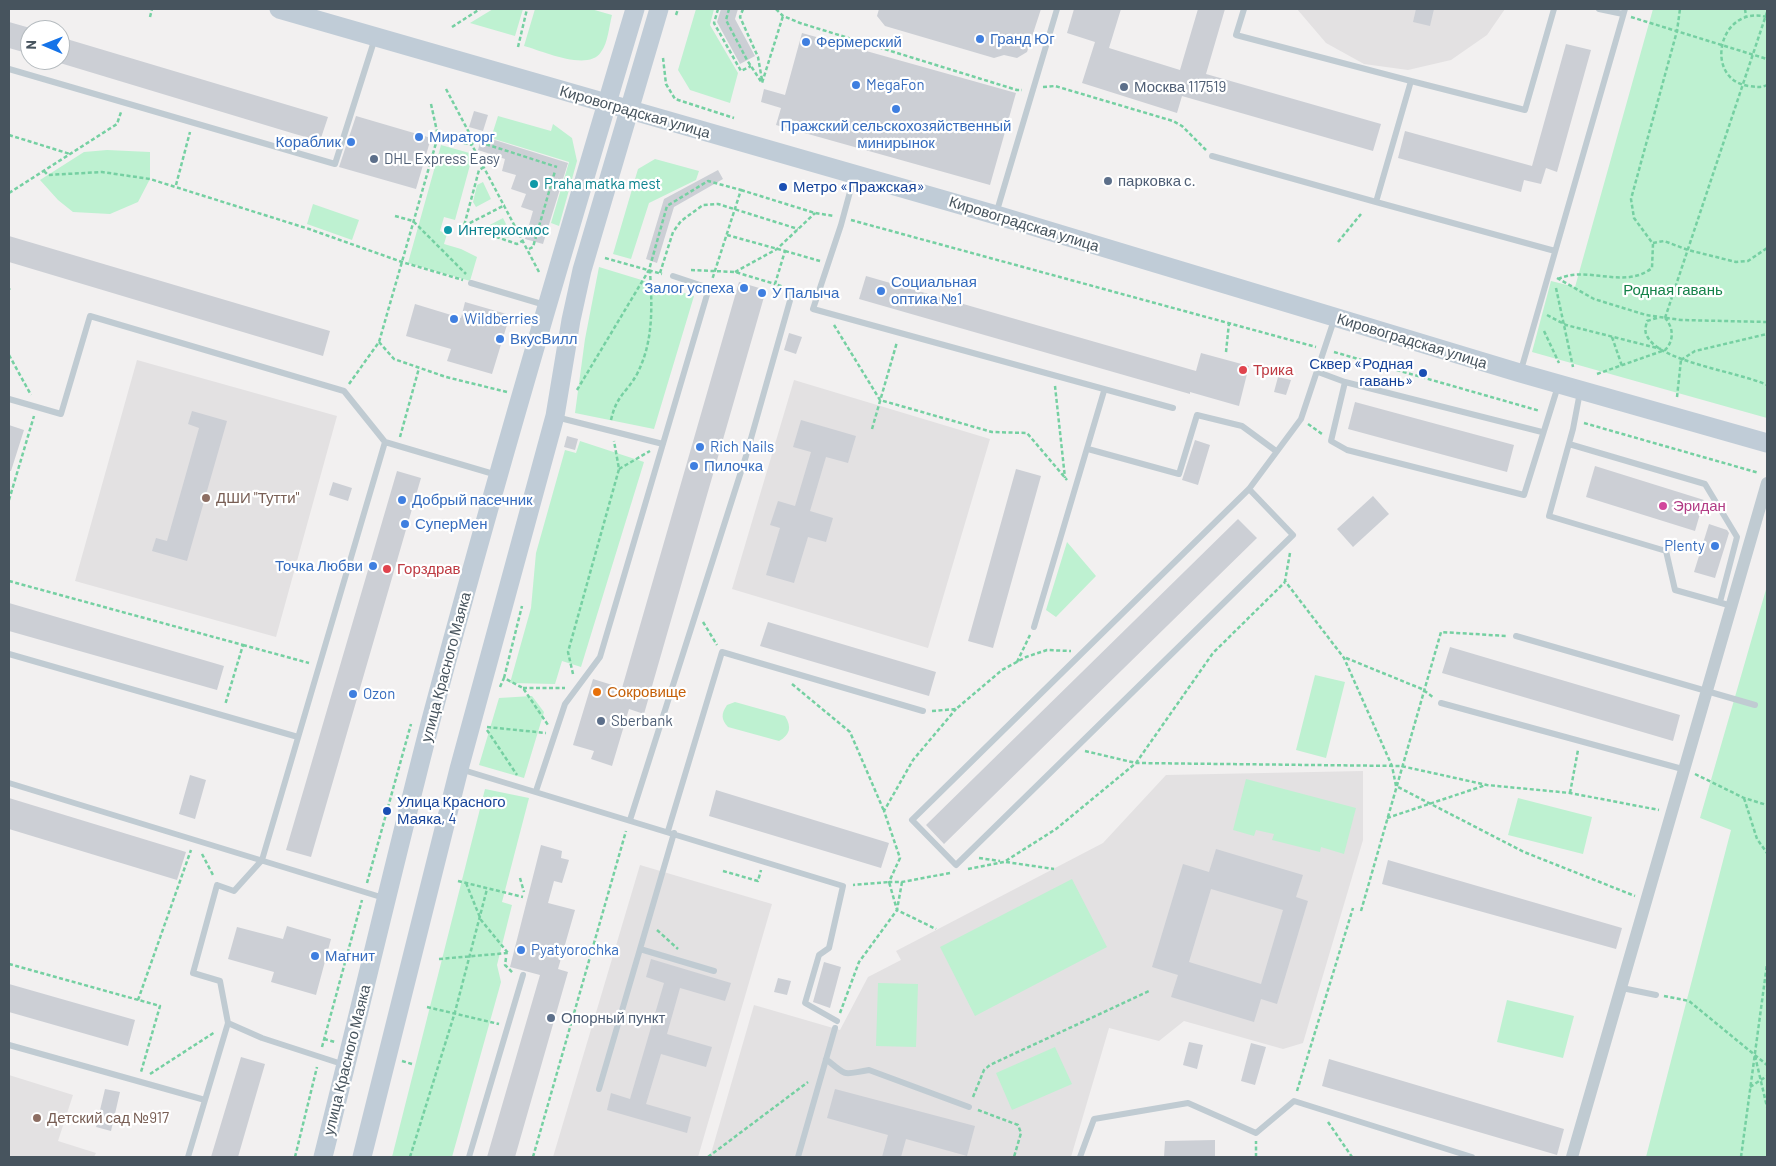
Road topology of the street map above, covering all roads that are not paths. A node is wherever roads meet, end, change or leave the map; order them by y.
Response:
1 (279, 9) edge
2 (634, 9) edge
3 (1057, 9) edge
4 (1244, 9) edge
5 (1554, 9) edge
6 (1599, 9) edge
7 (1624, 12) edge
8 (667, 13) edge
9 (376, 36) junction
10 (9, 69) edge
11 (1411, 81) junction
12 (606, 104) junction
13 (630, 110) junction
14 (1212, 156) road end
15 (855, 175) junction
16 (1376, 202) junction
17 (996, 215) junction
18 (1555, 252) junction
19 (672, 273) road end
20 (474, 283) road end
21 (793, 290) road end
22 (548, 306) junction
23 (1334, 318) junction
24 (1318, 372) junction
25 (1520, 373) junction
26 (1345, 382) junction
27 (1558, 384) junction
28 (1581, 390) junction
29 (1104, 391) junction
30 (9, 399) edge
31 (1173, 408) dead end
32 (555, 416) junction
33 (1542, 432) junction
34 (384, 442) junction
35 (1767, 443) edge
36 (663, 444) junction
37 (1569, 444) junction
38 (1088, 449) junction
39 (1276, 451) junction
40 (499, 475) junction
41 (1767, 483) edge
42 (1249, 490) junction
43 (1726, 604) junction
44 (1034, 627) road end
45 (1516, 636) road end
46 (9, 654) edge
47 (1708, 692) junction
48 (1442, 703) road end
49 (1755, 705) dead end
50 (924, 711) road end
51 (298, 737) junction
52 (459, 768) junction
53 (1686, 770) junction
54 (9, 783) edge
55 (536, 792) junction
56 (630, 820) junction
57 (671, 832) junction
58 (262, 860) junction
59 (385, 899) junction
60 (640, 950) junction
61 (714, 971) dead end
62 (523, 975) dead end
63 (1622, 988) junction
64 (1656, 995) road end
65 (228, 1023) junction
66 (9, 1045) edge
67 (826, 1059) junction
68 (346, 1065) junction
69 (599, 1089) dead end
70 (205, 1100) junction
71 (969, 1107) road end
72 (188, 1157) edge
73 (323, 1157) edge
74 (362, 1157) edge
75 (470, 1157) edge
76 (798, 1157) edge
77 (1080, 1157) edge
78 (1472, 1157) edge
79 (1572, 1157) edge

1 - 9 street, Кировоградская улица
2 - 12 street, улица Красного Маяка
3 - 17 lane
4 - 11 lane
5 - 11 lane
6 - 7 lane
7 - 18 lane
8 - 13 street
9 - 10 lane
9 - 12 street, Кировоградская улица
11 - 16 lane
12 - 13 street, Кировоградская улица
12 - 22 street, улица Красного Маяка
13 - 15 street, Кировоградская улица
13 - 32 street
14 - 16 lane
15 - 17 street, Кировоградская улица
15 - 29 lane
16 - 18 lane
17 - 23 street, Кировоградская улица
18 - 25 lane
19 - 36 lane
20 - 22 lane
21 - 56 lane
22 - 40 street, улица Красного Маяка
23 - 24 lane
23 - 25 street, Кировоградская улица
24 - 26 lane
24 - 39 lane
25 - 27 street, Кировоградская улица
26 - 33 lane
26 - 33 lane
27 - 28 street, Кировоградская улица
27 - 33 lane
28 - 35 street, Кировоградская улица
28 - 37 lane
29 - 31 lane
29 - 38 lane
30 - 34 lane
32 - 36 lane
32 - 52 street
34 - 40 lane
34 - 51 lane
36 - 55 lane
37 - 43 lane
37 - 43 lane
38 - 39 lane
38 - 44 lane
39 - 42 lane
40 - 59 street, улица Красного Маяка
41 - 43 street
42 - 42 lane
43 - 47 street
45 - 47 lane
46 - 51 lane
47 - 49 lane
47 - 53 street
48 - 53 lane
50 - 57 lane
51 - 58 lane
52 - 55 lane
52 - 74 street
53 - 63 street
54 - 58 lane
55 - 56 lane
56 - 57 lane
57 - 60 lane
57 - 67 lane
58 - 59 lane
58 - 65 lane
59 - 68 street, улица Красного Маяка
60 - 61 lane
60 - 69 lane
62 - 75 lane
63 - 64 lane
63 - 79 street
65 - 68 lane
65 - 70 lane
66 - 70 lane
67 - 71 lane
67 - 76 lane
68 - 73 street, улица Красного Маяка
70 - 72 lane
77 - 78 lane

